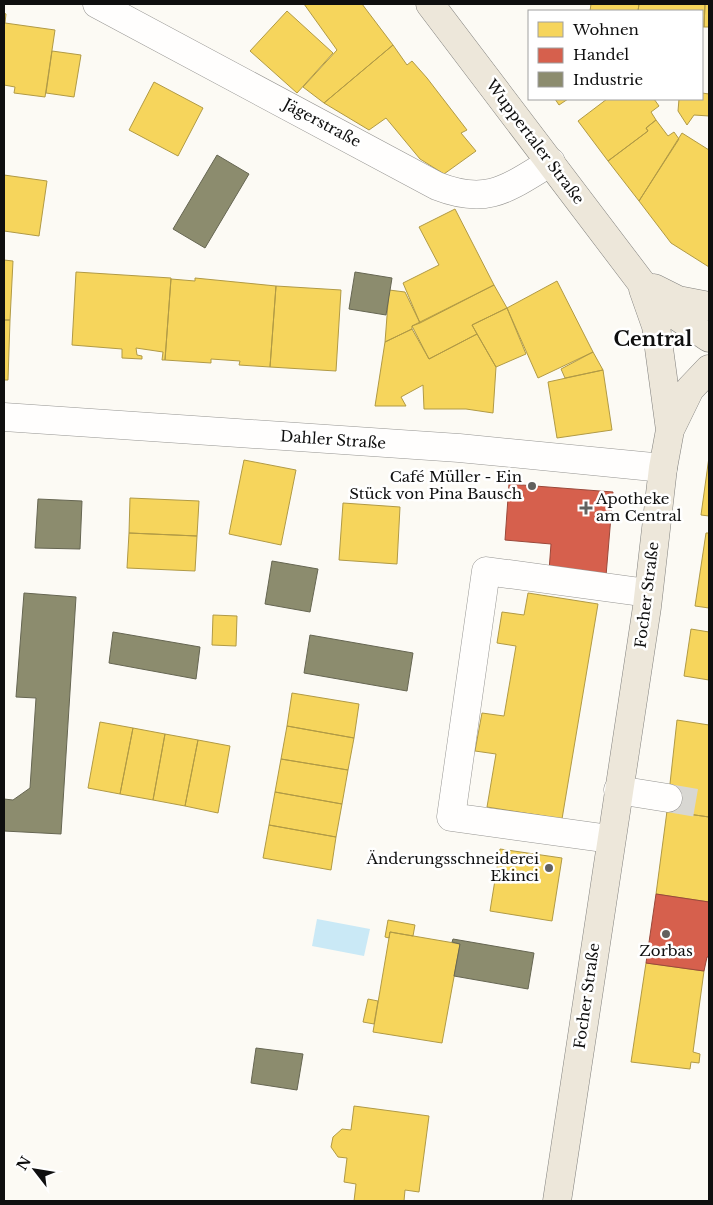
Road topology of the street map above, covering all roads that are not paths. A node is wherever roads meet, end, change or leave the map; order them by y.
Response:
1 (97, 4) edge
2 (430, 4) edge
3 (551, 162) junction
4 (640, 281) junction
5 (709, 306) edge
6 (709, 338) edge
7 (709, 369) edge
8 (4, 417) edge
9 (670, 430) junction
10 (663, 468) junction
11 (648, 593) junction
12 (618, 790) junction
13 (668, 798) tunnel mouth
14 (610, 839) junction
15 (557, 1201) edge

1 - 3 street, Jägerstraße
2 - 3 main road, Wuppertaler Straße
3 - 4 main road, Wuppertaler Straße
4 - 5 main road
4 - 6 main road
4 - 9 main road, Focher Straße
7 - 9 main road, Focher Straße
8 - 10 street, Dahler Straße
9 - 10 main road, Focher Straße
10 - 11 main road, Focher Straße
11 - 12 main road, Focher Straße
11 - 14 street
12 - 13 street
12 - 14 main road, Focher Straße
14 - 15 main road, Focher Straße

